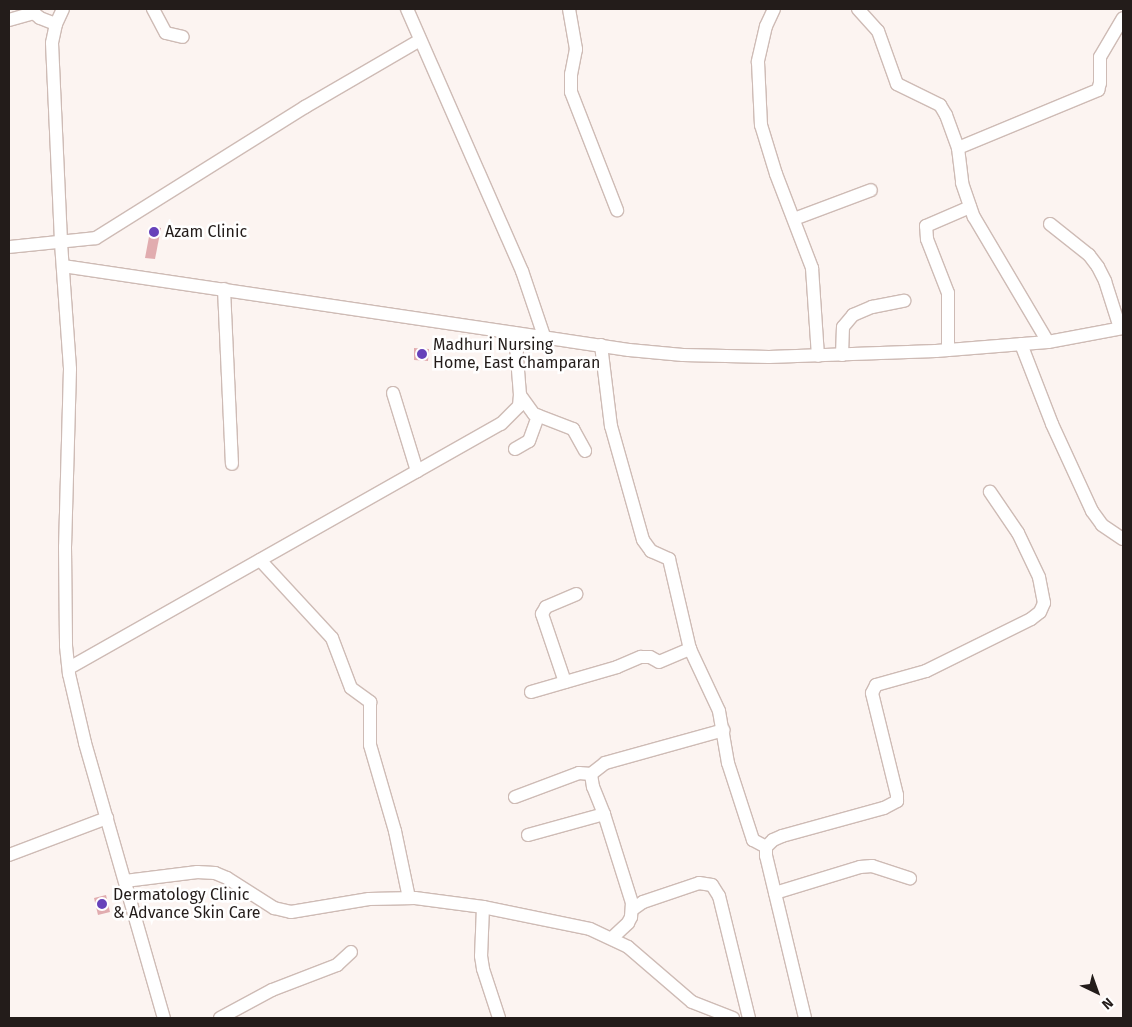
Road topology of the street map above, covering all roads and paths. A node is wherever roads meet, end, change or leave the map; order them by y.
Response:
1 (63, 9) edge
2 (153, 9) edge
3 (407, 9) edge
4 (569, 9) edge
5 (774, 9) edge
6 (858, 9) edge
7 (31, 11) edge
8 (1123, 18) edge
9 (9, 20) edge
10 (56, 24) junction
11 (184, 37) dead end
12 (420, 40) junction
13 (958, 148) junction
14 (871, 190) dead end
15 (970, 207) junction
16 (617, 210) dead end
17 (794, 219) junction
18 (1050, 224) dead end
19 (61, 243) junction
20 (9, 246) edge
21 (63, 266) junction
22 (224, 289) junction
23 (904, 301) dead end
24 (1122, 328) edge
25 (515, 333) junction
26 (544, 336) junction
27 (1048, 342) junction
28 (1021, 344) junction
29 (601, 345) junction
30 (948, 350) junction
31 (842, 355) junction
32 (818, 356) junction
33 (393, 394) dead end
34 (520, 395) junction
35 (538, 416) junction
36 (515, 449) dead end
37 (585, 451) dead end
38 (232, 464) dead end
39 (417, 471) junction
40 (990, 492) dead end
41 (1123, 540) edge
42 (260, 560) junction
43 (576, 594) dead end
44 (690, 649) junction
45 (69, 668) junction
46 (564, 682) junction
47 (530, 692) dead end
48 (724, 730) junction
49 (591, 774) junction
50 (515, 798) dead end
51 (604, 814) junction
52 (107, 818) junction
53 (528, 835) dead end
54 (766, 848) junction
55 (9, 855) edge
56 (910, 878) dead end
57 (125, 881) junction
58 (774, 893) junction
59 (409, 898) junction
60 (483, 907) junction
61 (633, 910) junction
62 (612, 938) junction
63 (351, 952) dead end
64 (164, 1018) edge
65 (220, 1018) edge
66 (499, 1018) edge
67 (733, 1018) edge
68 (749, 1018) edge
69 (804, 1018) edge

1 - 10 street
2 - 11 street
3 - 12 street
4 - 16 street
5 - 17 street
6 - 13 street
7 - 9 street
7 - 10 street
8 - 13 street
10 - 19 street
12 - 19 street
12 - 26 street
13 - 15 street
14 - 17 street
15 - 27 street
15 - 30 street
17 - 32 street
18 - 24 street
19 - 20 street
19 - 21 street
21 - 22 street
21 - 45 street
22 - 25 street
22 - 38 street
23 - 31 street
24 - 27 street
25 - 26 street
25 - 34 street
26 - 29 street
27 - 28 street
28 - 30 street
28 - 41 street
29 - 32 street
29 - 44 street
30 - 31 street
31 - 32 street
33 - 39 street
34 - 35 street
34 - 39 street
35 - 36 street
35 - 37 street
39 - 42 street
40 - 54 street
42 - 45 street
42 - 59 street
43 - 46 street
44 - 46 street
44 - 48 street
45 - 52 street
46 - 47 street
48 - 49 street
48 - 54 street
49 - 50 street
49 - 51 street
51 - 53 street
51 - 61 street
52 - 55 street
52 - 57 street
54 - 58 street
56 - 58 street
57 - 59 street
57 - 64 street
58 - 69 street
59 - 60 street
60 - 62 street
60 - 66 street
61 - 62 street
61 - 68 street
62 - 67 street
63 - 65 street

